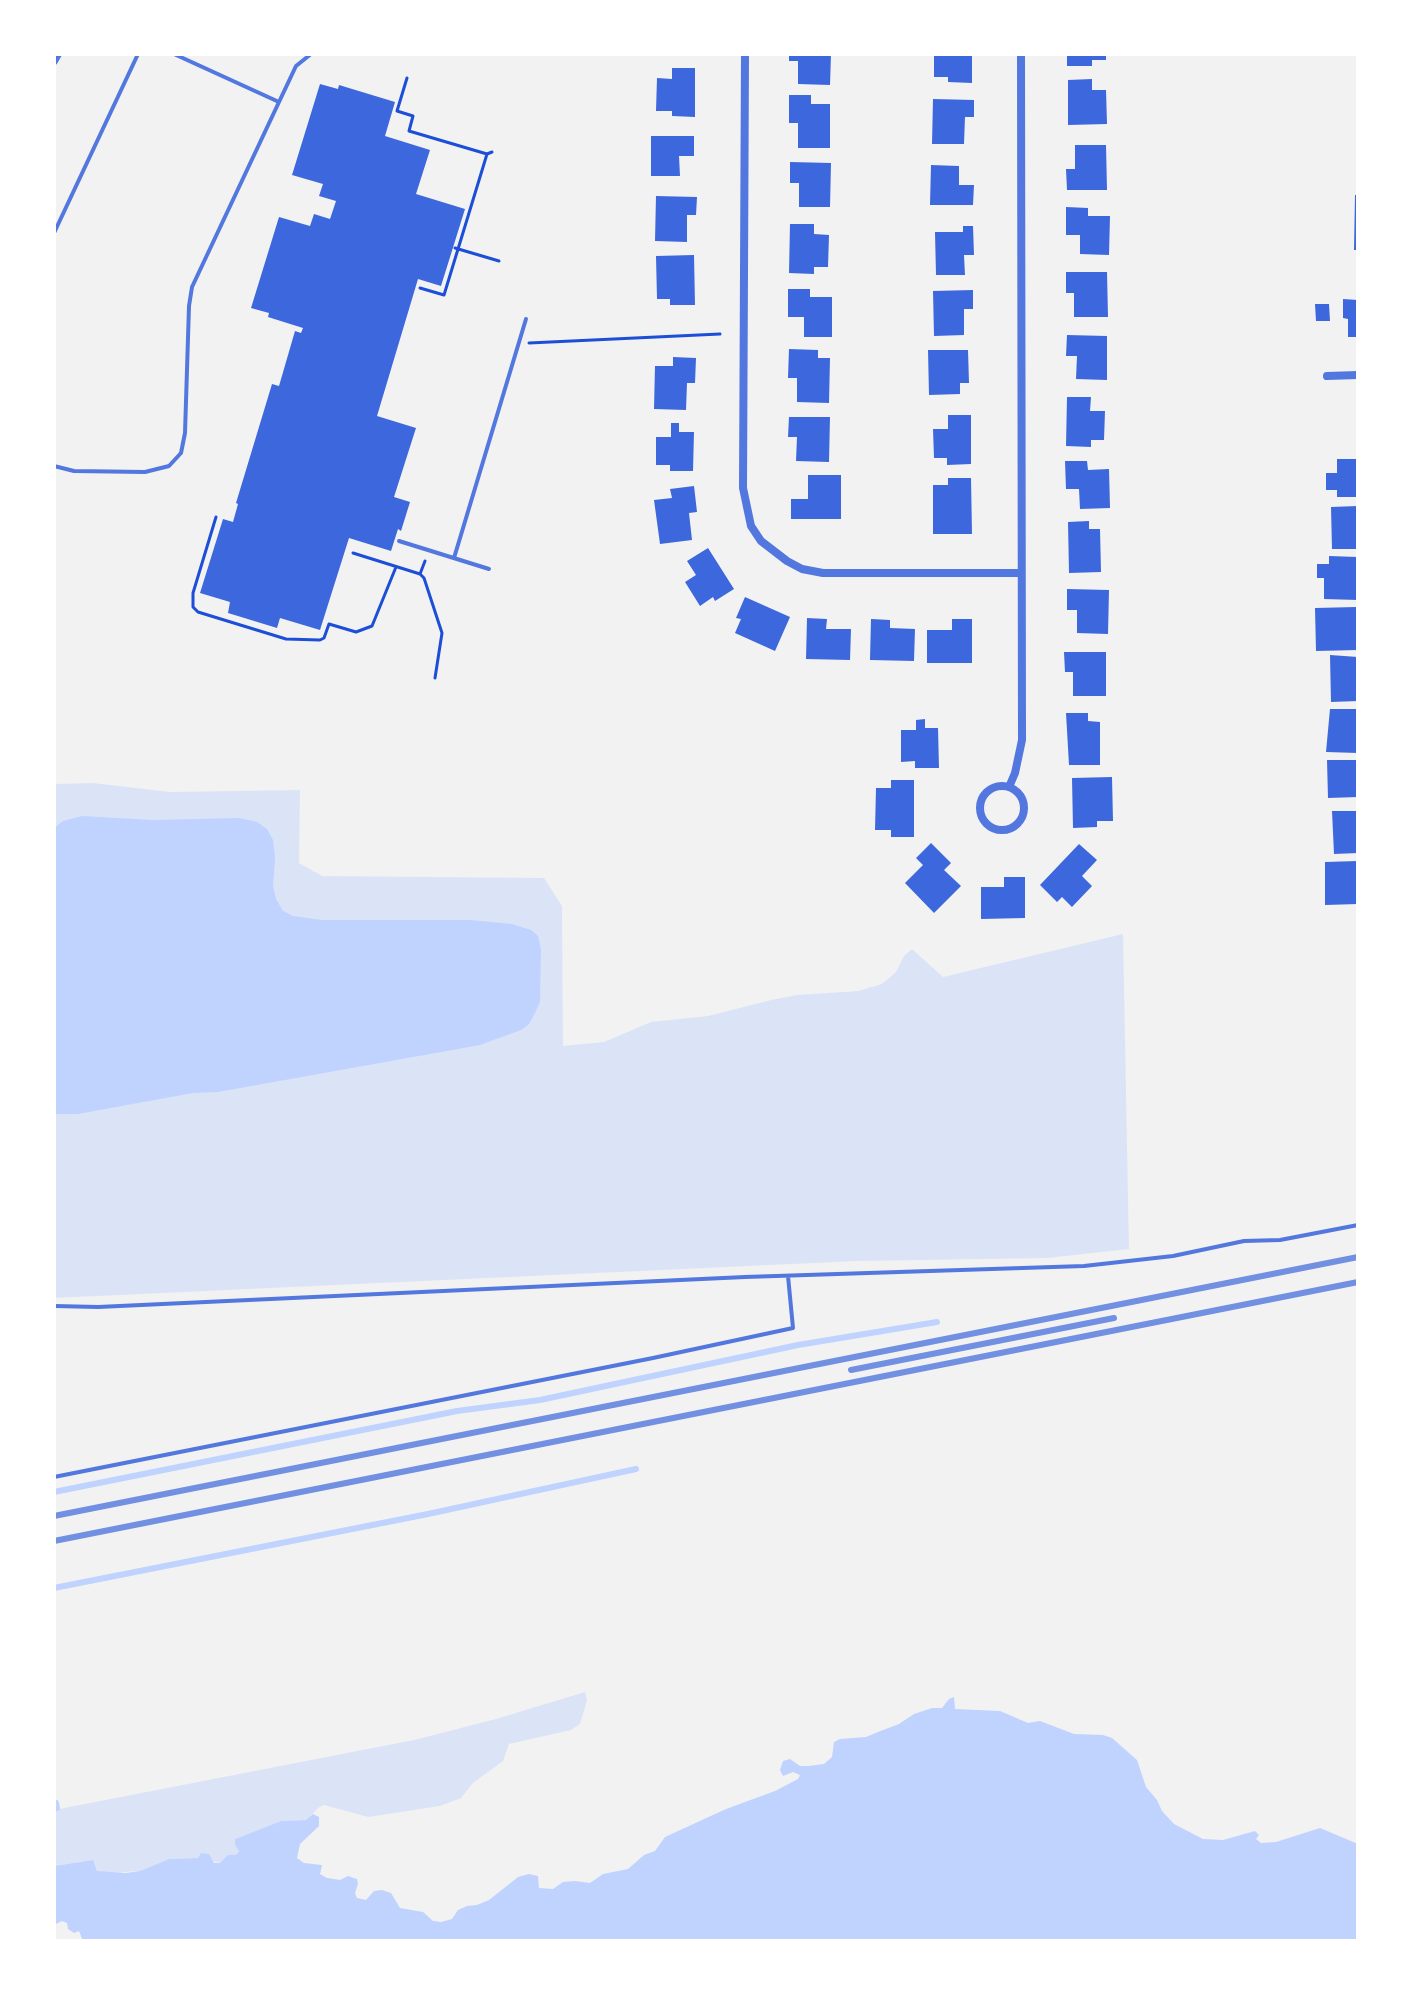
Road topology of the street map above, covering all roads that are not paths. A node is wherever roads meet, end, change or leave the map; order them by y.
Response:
1 (58, 54) edge
2 (138, 54) edge
3 (174, 54) edge
4 (311, 54) edge
5 (745, 54) edge
6 (1021, 54) edge
7 (54, 61) edge
8 (279, 102) junction
9 (54, 233) edge
10 (526, 319) dead end
11 (1358, 375) edge
12 (1327, 376) dead end
13 (54, 466) edge
14 (399, 541) dead end
15 (454, 558) junction
16 (489, 569) dead end
17 (1021, 573) junction
18 (1009, 787) junction
19 (1358, 1225) edge
20 (788, 1276) junction
21 (54, 1306) edge
22 (54, 1477) edge

1 - 7 street
2 - 9 lane
3 - 8 lane
4 - 8 lane
5 - 17 street
6 - 17 street
8 - 13 lane
10 - 15 lane
11 - 12 street
14 - 15 lane
15 - 16 lane
17 - 18 street
18 - 18 street
19 - 20 lane
20 - 21 lane
20 - 22 lane

